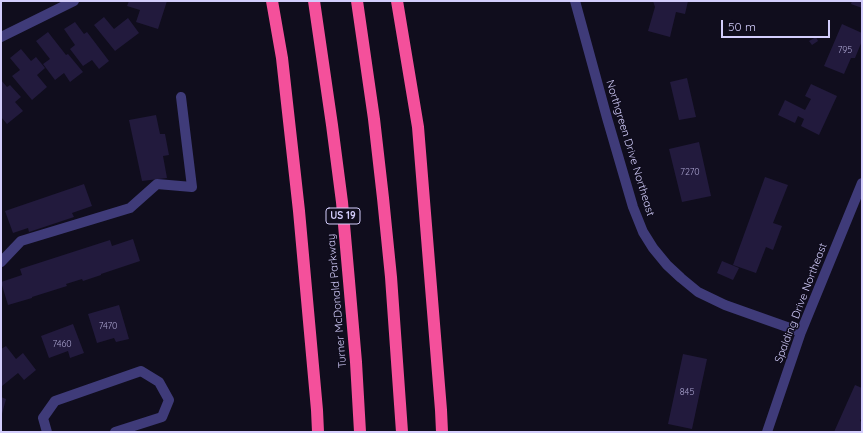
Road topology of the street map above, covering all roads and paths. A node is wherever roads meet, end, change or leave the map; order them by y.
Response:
1 (74, 1) edge
2 (272, 1) edge
3 (314, 1) edge
4 (357, 1) edge
5 (398, 1) edge
6 (576, 1) edge
7 (1, 37) edge
8 (181, 97) dead end
9 (862, 183) edge
10 (1, 262) edge
11 (801, 332) junction
12 (47, 432) edge
13 (116, 432) edge
14 (318, 432) edge
15 (360, 432) edge
16 (402, 432) edge
17 (442, 432) edge
18 (767, 432) edge

1 - 7 street
2 - 14 highway
3 - 15 highway, Turner McDonald Parkway / US 19
4 - 16 highway
5 - 17 highway
6 - 11 street, Northgreen Drive Northeast
8 - 10 street
9 - 11 street, Spalding Drive Northeast
11 - 18 street, Spalding Drive Northeast
12 - 13 street

